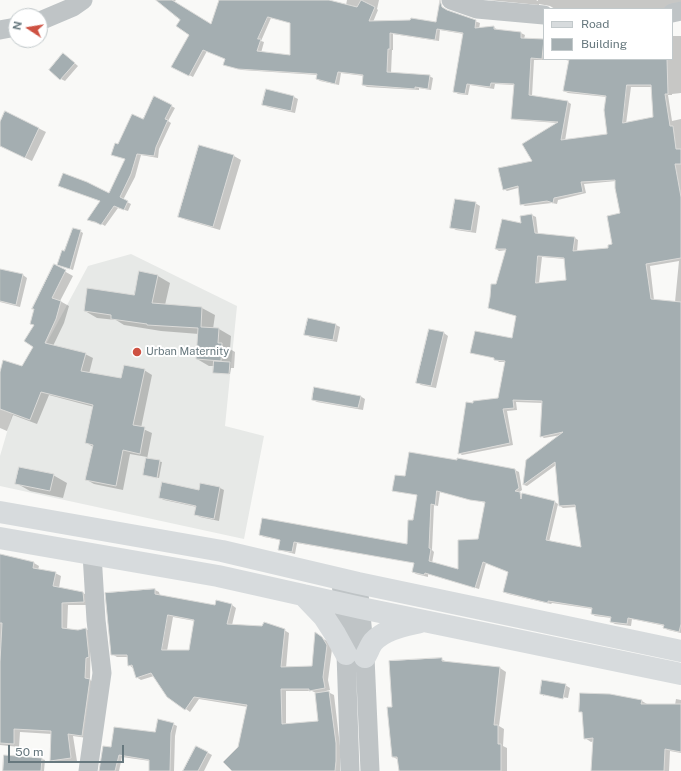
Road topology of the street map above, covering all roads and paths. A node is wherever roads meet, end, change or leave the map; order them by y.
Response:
1 (83, 0) edge
2 (451, 0) edge
3 (543, 16) edge
4 (48, 18) edge
5 (0, 512) edge
6 (0, 538) edge
7 (92, 554) junction
8 (349, 581) junction
9 (303, 595) junction
10 (352, 606) junction
11 (424, 621) junction
12 (681, 651) edge
13 (356, 655) junction
14 (681, 674) edge
15 (88, 771) edge
16 (350, 771) edge
17 (370, 771) edge

1 - 4 street
2 - 3 street
5 - 8 main road
6 - 7 main road
7 - 9 main road
7 - 15 street
8 - 10 street
8 - 12 main road
9 - 10 main road
9 - 13 main road
10 - 11 main road
10 - 13 street
11 - 13 main road
11 - 14 main road
13 - 16 street
13 - 17 street

